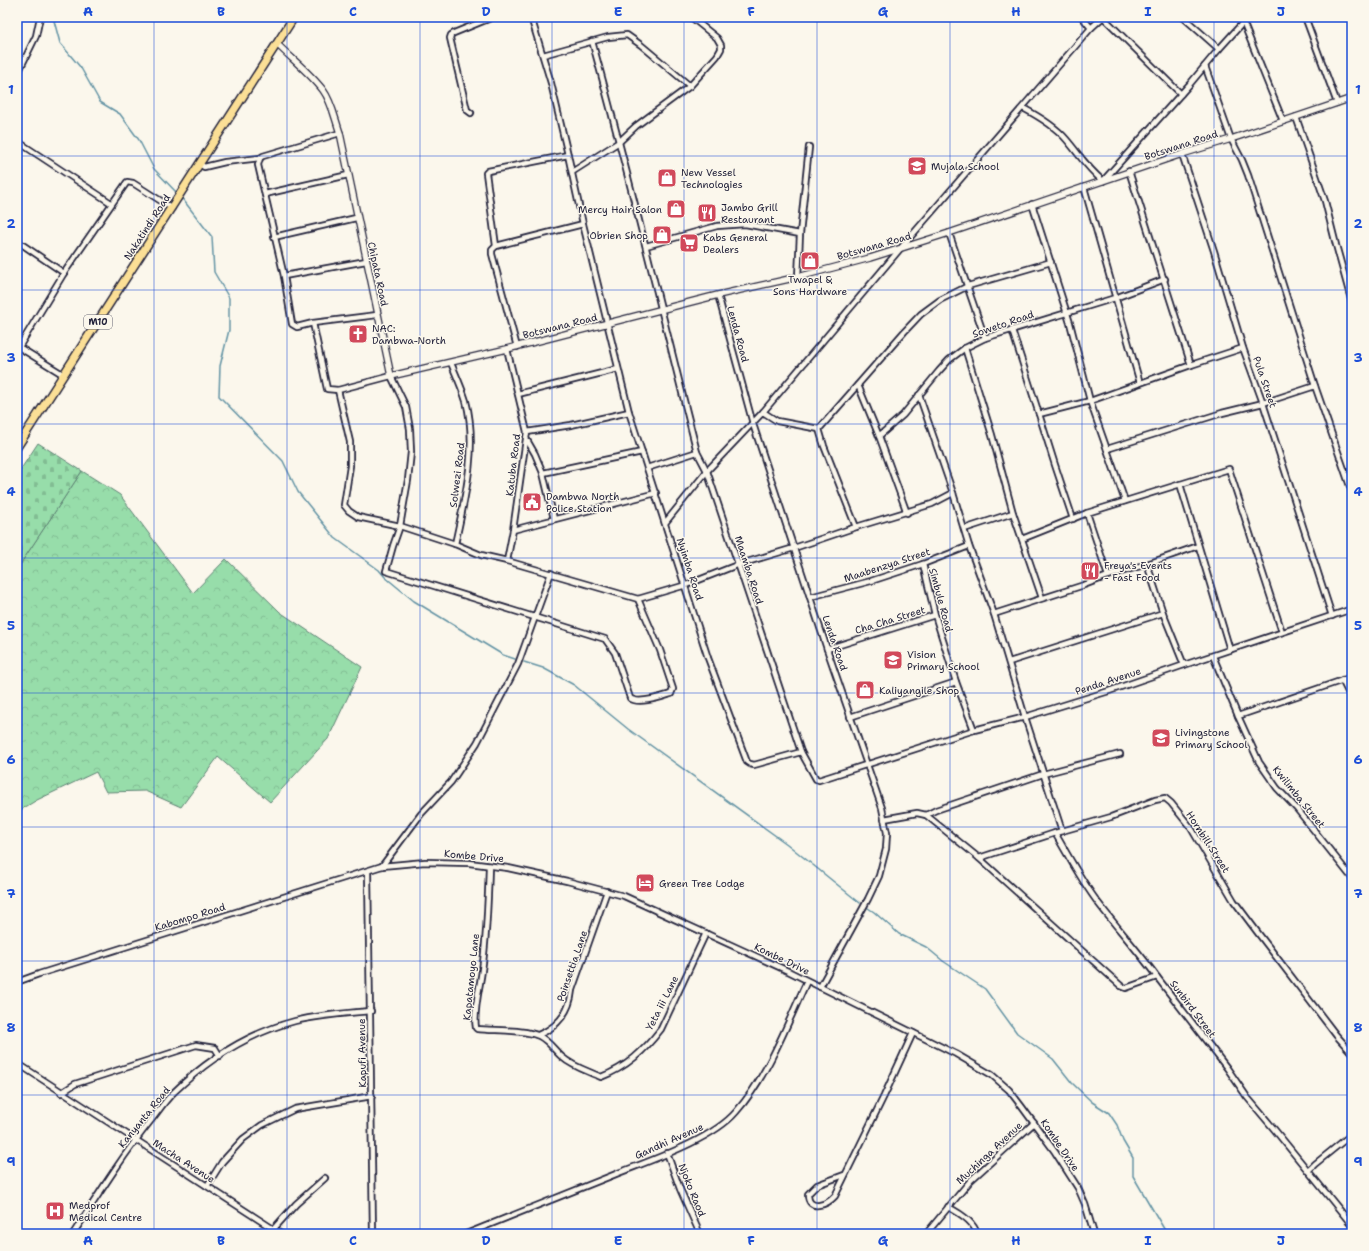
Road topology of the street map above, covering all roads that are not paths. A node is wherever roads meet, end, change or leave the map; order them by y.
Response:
1 (40, 17) edge
2 (294, 17) edge
3 (493, 17) edge
4 (531, 17) edge
5 (690, 17) edge
6 (1082, 17) edge
7 (1103, 17) edge
8 (1183, 17) edge
9 (1248, 17) edge
10 (1305, 17) edge
11 (1244, 22) junction
12 (1091, 28) junction
13 (592, 41) junction
14 (277, 44) junction
15 (1219, 49) junction
16 (543, 56) junction
17 (1205, 66) junction
18 (17, 76) edge
19 (690, 86) junction
20 (1181, 94) junction
21 (1352, 98) edge
22 (1336, 104) junction
23 (1023, 108) junction
24 (471, 113) dead end
25 (1296, 117) junction
26 (1283, 121) junction
27 (340, 133) junction
28 (1231, 139) junction
29 (17, 141) edge
30 (619, 142) junction
31 (809, 147) dead end
32 (1182, 154) junction
33 (568, 155) junction
34 (260, 158) junction
35 (200, 164) junction
36 (1129, 171) junction
37 (572, 172) junction
38 (348, 175) junction
39 (1103, 181) junction
40 (1084, 187) junction
41 (265, 194) junction
42 (111, 203) junction
43 (1032, 204) junction
44 (172, 208) junction
45 (356, 218) junction
46 (583, 224) junction
47 (948, 233) junction
48 (800, 234) junction
49 (274, 237) junction
50 (17, 241) edge
51 (496, 246) junction
52 (646, 246) junction
53 (900, 249) junction
54 (366, 261) junction
55 (1051, 262) junction
56 (64, 273) junction
57 (284, 276) junction
58 (798, 276) junction
59 (1165, 279) junction
60 (968, 286) junction
61 (718, 294) junction
62 (1115, 298) junction
63 (1352, 302) edge
64 (661, 310) junction
65 (1066, 312) junction
66 (377, 315) junction
67 (313, 323) junction
68 (608, 324) junction
69 (1012, 330) junction
70 (985, 338) junction
71 (18, 346) edge
72 (517, 347) junction
73 (965, 348) junction
74 (1243, 348) junction
75 (507, 349) junction
76 (451, 363) junction
77 (1191, 365) junction
78 (618, 369) junction
79 (64, 375) junction
80 (391, 376) junction
81 (1140, 383) junction
82 (858, 385) junction
83 (1315, 386) junction
84 (338, 390) junction
85 (518, 394) junction
86 (919, 395) junction
87 (1090, 401) junction
88 (1263, 403) junction
89 (629, 412) junction
90 (763, 412) junction
91 (1039, 414) junction
92 (753, 424) junction
93 (819, 429) junction
94 (527, 432) junction
95 (879, 436) junction
96 (526, 440) junction
97 (17, 447) edge
98 (1107, 449) junction
99 (642, 452) junction
100 (698, 452) junction
101 (647, 468) junction
102 (707, 471) junction
103 (543, 473) junction
104 (1180, 484) junction
105 (1352, 492) edge
106 (656, 493) junction
107 (953, 493) junction
108 (1125, 501) junction
109 (907, 512) junction
110 (1013, 513) junction
111 (1087, 513) junction
112 (554, 519) junction
113 (1073, 519) junction
114 (666, 523) junction
115 (400, 526) junction
116 (856, 528) junction
117 (964, 528) junction
118 (513, 530) junction
119 (1022, 539) junction
120 (455, 544) junction
121 (969, 546) junction
122 (1198, 546) junction
123 (794, 548) junction
124 (507, 561) junction
125 (923, 564) junction
126 (1147, 564) junction
127 (737, 565) junction
128 (551, 573) junction
129 (1108, 576) junction
130 (686, 585) junction
131 (810, 597) junction
132 (1042, 598) junction
133 (638, 599) junction
134 (1352, 609) edge
135 (1163, 613) junction
136 (994, 614) junction
137 (935, 615) junction
138 (1332, 616) junction
139 (536, 617) junction
140 (1282, 632) junction
141 (827, 648) junction
142 (1230, 650) junction
143 (1213, 656) junction
144 (1009, 662) junction
145 (1184, 665) junction
146 (1352, 677) edge
147 (1342, 680) junction
148 (956, 682) junction
149 (1352, 700) edge
150 (1238, 716) junction
151 (850, 717) junction
152 (1025, 717) junction
153 (974, 730) junction
154 (801, 752) junction
155 (1120, 754) dead end
156 (867, 764) junction
157 (1043, 774) junction
158 (926, 815) junction
159 (884, 818) junction
160 (1062, 831) junction
161 (1055, 833) junction
162 (979, 858) junction
163 (382, 866) junction
164 (489, 866) junction
165 (368, 871) junction
166 (1352, 878) edge
167 (607, 891) junction
168 (706, 933) junction
169 (1157, 977) junction
170 (807, 981) junction
171 (17, 982) edge
172 (820, 988) junction
173 (370, 1011) junction
174 (913, 1034) junction
175 (538, 1035) junction
176 (1352, 1053) edge
177 (220, 1056) junction
178 (17, 1063) edge
179 (61, 1093) junction
180 (372, 1096) junction
181 (1034, 1123) junction
182 (1352, 1134) edge
183 (135, 1140) junction
184 (667, 1153) junction
185 (1308, 1171) junction
186 (844, 1175) junction
187 (325, 1178) dead end
188 (207, 1186) junction
189 (948, 1207) junction
190 (1352, 1225) edge
191 (273, 1229) junction
192 (73, 1234) edge
193 (269, 1234) edge
194 (281, 1234) edge
195 (374, 1234) edge
196 (466, 1234) edge
197 (700, 1234) edge
198 (926, 1234) edge
199 (977, 1234) edge
200 (1094, 1234) edge

1 - 18 street
2 - 14 highway, Nakatindi Road / M10
3 - 24 street
4 - 16 street, Nyimba Road
5 - 19 street
6 - 12 street
7 - 12 street
7 - 20 street
8 - 15 street
9 - 11 street
10 - 22 street
11 - 15 street
11 - 26 street
12 - 23 street
13 - 16 street
13 - 19 street
13 - 30 street, Maamba Road
14 - 27 street, Chipata Road
14 - 35 highway, Nakatindi Road / M10
15 - 17 street
16 - 33 street, Nyimba Road
17 - 20 street
17 - 28 street
19 - 30 street
20 - 39 street
21 - 22 street, Botswana Road
22 - 25 street, Botswana Road
23 - 39 street
23 - 53 street
25 - 26 street, Botswana Road
25 - 63 street
26 - 28 street, Botswana Road
27 - 34 street
27 - 38 street, Chipata Road
28 - 32 street, Botswana Road
28 - 83 street
29 - 42 street
30 - 37 street
30 - 52 street, Maamba Road
31 - 48 street
32 - 36 street, Botswana Road
32 - 74 street, Pula Street
33 - 37 street, Nyimba Road
33 - 51 street
34 - 35 street
34 - 41 street
35 - 44 highway, Nakatindi Road / M10
36 - 39 street, Botswana Road
36 - 59 street
37 - 46 street, Nyimba Road
38 - 41 street
38 - 45 street, Chipata Road
39 - 40 street, Botswana Road
40 - 43 street, Botswana Road
40 - 62 street
41 - 49 street
42 - 44 street
42 - 56 street
43 - 47 street, Botswana Road
43 - 55 street
44 - 79 highway, Nakatindi Road / M10
45 - 49 street
45 - 54 street, Chipata Road
46 - 51 street
46 - 68 street, Nyimba Road
47 - 53 street, Botswana Road
47 - 60 street
48 - 52 street
48 - 58 street
49 - 57 street
50 - 56 street
51 - 72 street
52 - 64 street, Maamba Road
53 - 58 street, Botswana Road
53 - 90 street
54 - 57 street
54 - 66 street, Chipata Road
55 - 60 street
55 - 65 street
56 - 71 street
57 - 67 street
58 - 61 street, Botswana Road
59 - 62 street, Soweto Road
59 - 77 street
60 - 70 street
60 - 82 street
61 - 64 street, Botswana Road
61 - 92 street, Lenda Road
62 - 65 street, Soweto Road
62 - 81 street
64 - 68 street, Botswana Road
64 - 100 street, Maamba Road
65 - 69 street, Soweto Road
65 - 87 street
66 - 67 street
66 - 80 street, Chipata Road
67 - 84 street
68 - 72 street, Botswana Road
68 - 78 street, Nyimba Road
69 - 70 street, Soweto Road
69 - 91 street
70 - 73 street, Soweto Road
71 - 79 street
72 - 75 street, Botswana Road
73 - 86 street, Soweto Road
73 - 110 street
74 - 77 street
74 - 88 street, Pula Street
75 - 76 street, Botswana Road
75 - 85 street, Katuba Road
76 - 80 street, Botswana Road
76 - 120 street, Solwezi Road
77 - 81 street
78 - 85 street
78 - 89 street, Nyimba Road
79 - 97 highway, Nakatindi Road / M10
80 - 84 street
80 - 115 street, Chipata Road
81 - 87 street
82 - 93 street
82 - 95 street
83 - 88 street
83 - 105 street
84 - 115 street
85 - 94 street, Katuba Road
86 - 95 street, Soweto Road
86 - 107 street
87 - 91 street
87 - 98 street
88 - 98 street
88 - 138 street, Pula Street
89 - 94 street
89 - 99 street, Nyimba Road
90 - 92 street
90 - 93 street
91 - 113 street
92 - 102 street
92 - 123 street, Lenda Road
93 - 116 street
94 - 96 street, Katuba Road
95 - 109 street
96 - 103 street
96 - 118 street, Katuba Road
98 - 108 street
99 - 101 street, Nyimba Road
99 - 103 street
100 - 101 street
100 - 102 street, Maamba Road
101 - 106 street, Nyimba Road
102 - 114 street
102 - 127 street, Maamba Road
103 - 112 street
104 - 108 street
104 - 122 street
104 - 140 street
106 - 112 street
106 - 114 street, Nyimba Road
107 - 109 street
107 - 117 street
108 - 111 street
109 - 116 street
110 - 117 street
110 - 119 street
111 - 113 street
111 - 129 street
112 - 118 street
113 - 119 street
114 - 130 street, Nyimba Road
115 - 120 street
115 - 139 street, Chipata Road
116 - 123 street
117 - 121 street
118 - 124 street, Katuba Road
119 - 132 street
120 - 124 street
121 - 125 street, Maabenzya Street
121 - 136 street
122 - 126 street
122 - 142 street
123 - 127 street
123 - 131 street, Lenda Road
124 - 128 street
125 - 131 street, Maabenzya Street
125 - 137 street, Simbule Road
126 - 129 street
126 - 135 street
127 - 130 street
127 - 154 street, Maamba Road
128 - 133 street
128 - 139 street
129 - 132 street
130 - 133 street
130 - 154 street, Nyimba Road
131 - 141 street, Lenda Road
132 - 136 street
133 - 139 street
134 - 138 street, Penda Avenue
135 - 144 street
135 - 145 street
136 - 144 street
137 - 141 street, Cha Cha Street
137 - 148 street, Simbule Road
138 - 140 street, Penda Avenue
139 - 163 street
140 - 142 street, Penda Avenue
141 - 151 street, Lenda Road
142 - 143 street, Penda Avenue
143 - 145 street, Penda Avenue
143 - 150 street, Kwilimba Street
144 - 152 street
145 - 152 street, Penda Avenue
146 - 147 street
147 - 149 street
147 - 150 street
148 - 151 street
148 - 153 street, Simbule Road
150 - 166 street, Kwilimba Street
151 - 156 street, Lenda Road
152 - 153 street, Penda Avenue
152 - 157 street
153 - 156 street, Penda Avenue
154 - 156 street, Maamba Road
155 - 157 street
156 - 159 street, Lenda Road
157 - 158 street
157 - 160 street
158 - 159 street
158 - 162 street, Sunbird Street
159 - 172 street, Lenda Road
160 - 161 street, Hornbill Street
160 - 176 street, Hornbill Street
161 - 162 street, Hornbill Street
161 - 169 street
162 - 169 street, Sunbird Street
163 - 164 street, Kombe Drive
163 - 165 street, Kombe Drive
164 - 167 street, Kombe Drive
164 - 175 street, Kapatamoyo Lane
165 - 171 street, Kabompo Road
165 - 173 street, Kapufi Avenue
167 - 168 street, Kombe Drive
167 - 175 street, Poinsettia Lane
168 - 170 street, Kombe Drive
168 - 175 street, Yeta iii Lane
169 - 185 street, Sunbird Street
170 - 172 street, Kombe Drive
170 - 184 street, Gandhi Avenue
172 - 174 street, Kombe Drive
173 - 177 street, Kanyanta Road
173 - 180 street, Kapufi Avenue
174 - 181 street, Kombe Drive
174 - 186 street
177 - 179 street
177 - 183 street, Kanyanta Road
178 - 179 street, Macha Avenue
179 - 183 street, Macha Avenue
180 - 188 street
180 - 195 street, Kapufi Avenue
181 - 189 street, Muchinga Avenue
181 - 200 street, Kombe Drive
182 - 185 street
183 - 188 street, Macha Avenue
183 - 192 street, Kanyanta Road
184 - 196 street, Gandhi Avenue
184 - 197 street, Njoko Raod
185 - 190 street, Sunbird Street
186 - 186 street
187 - 191 street
188 - 191 street, Macha Avenue
189 - 198 street, Muchinga Avenue
189 - 199 street
191 - 193 street
191 - 194 street, Macha Avenue

